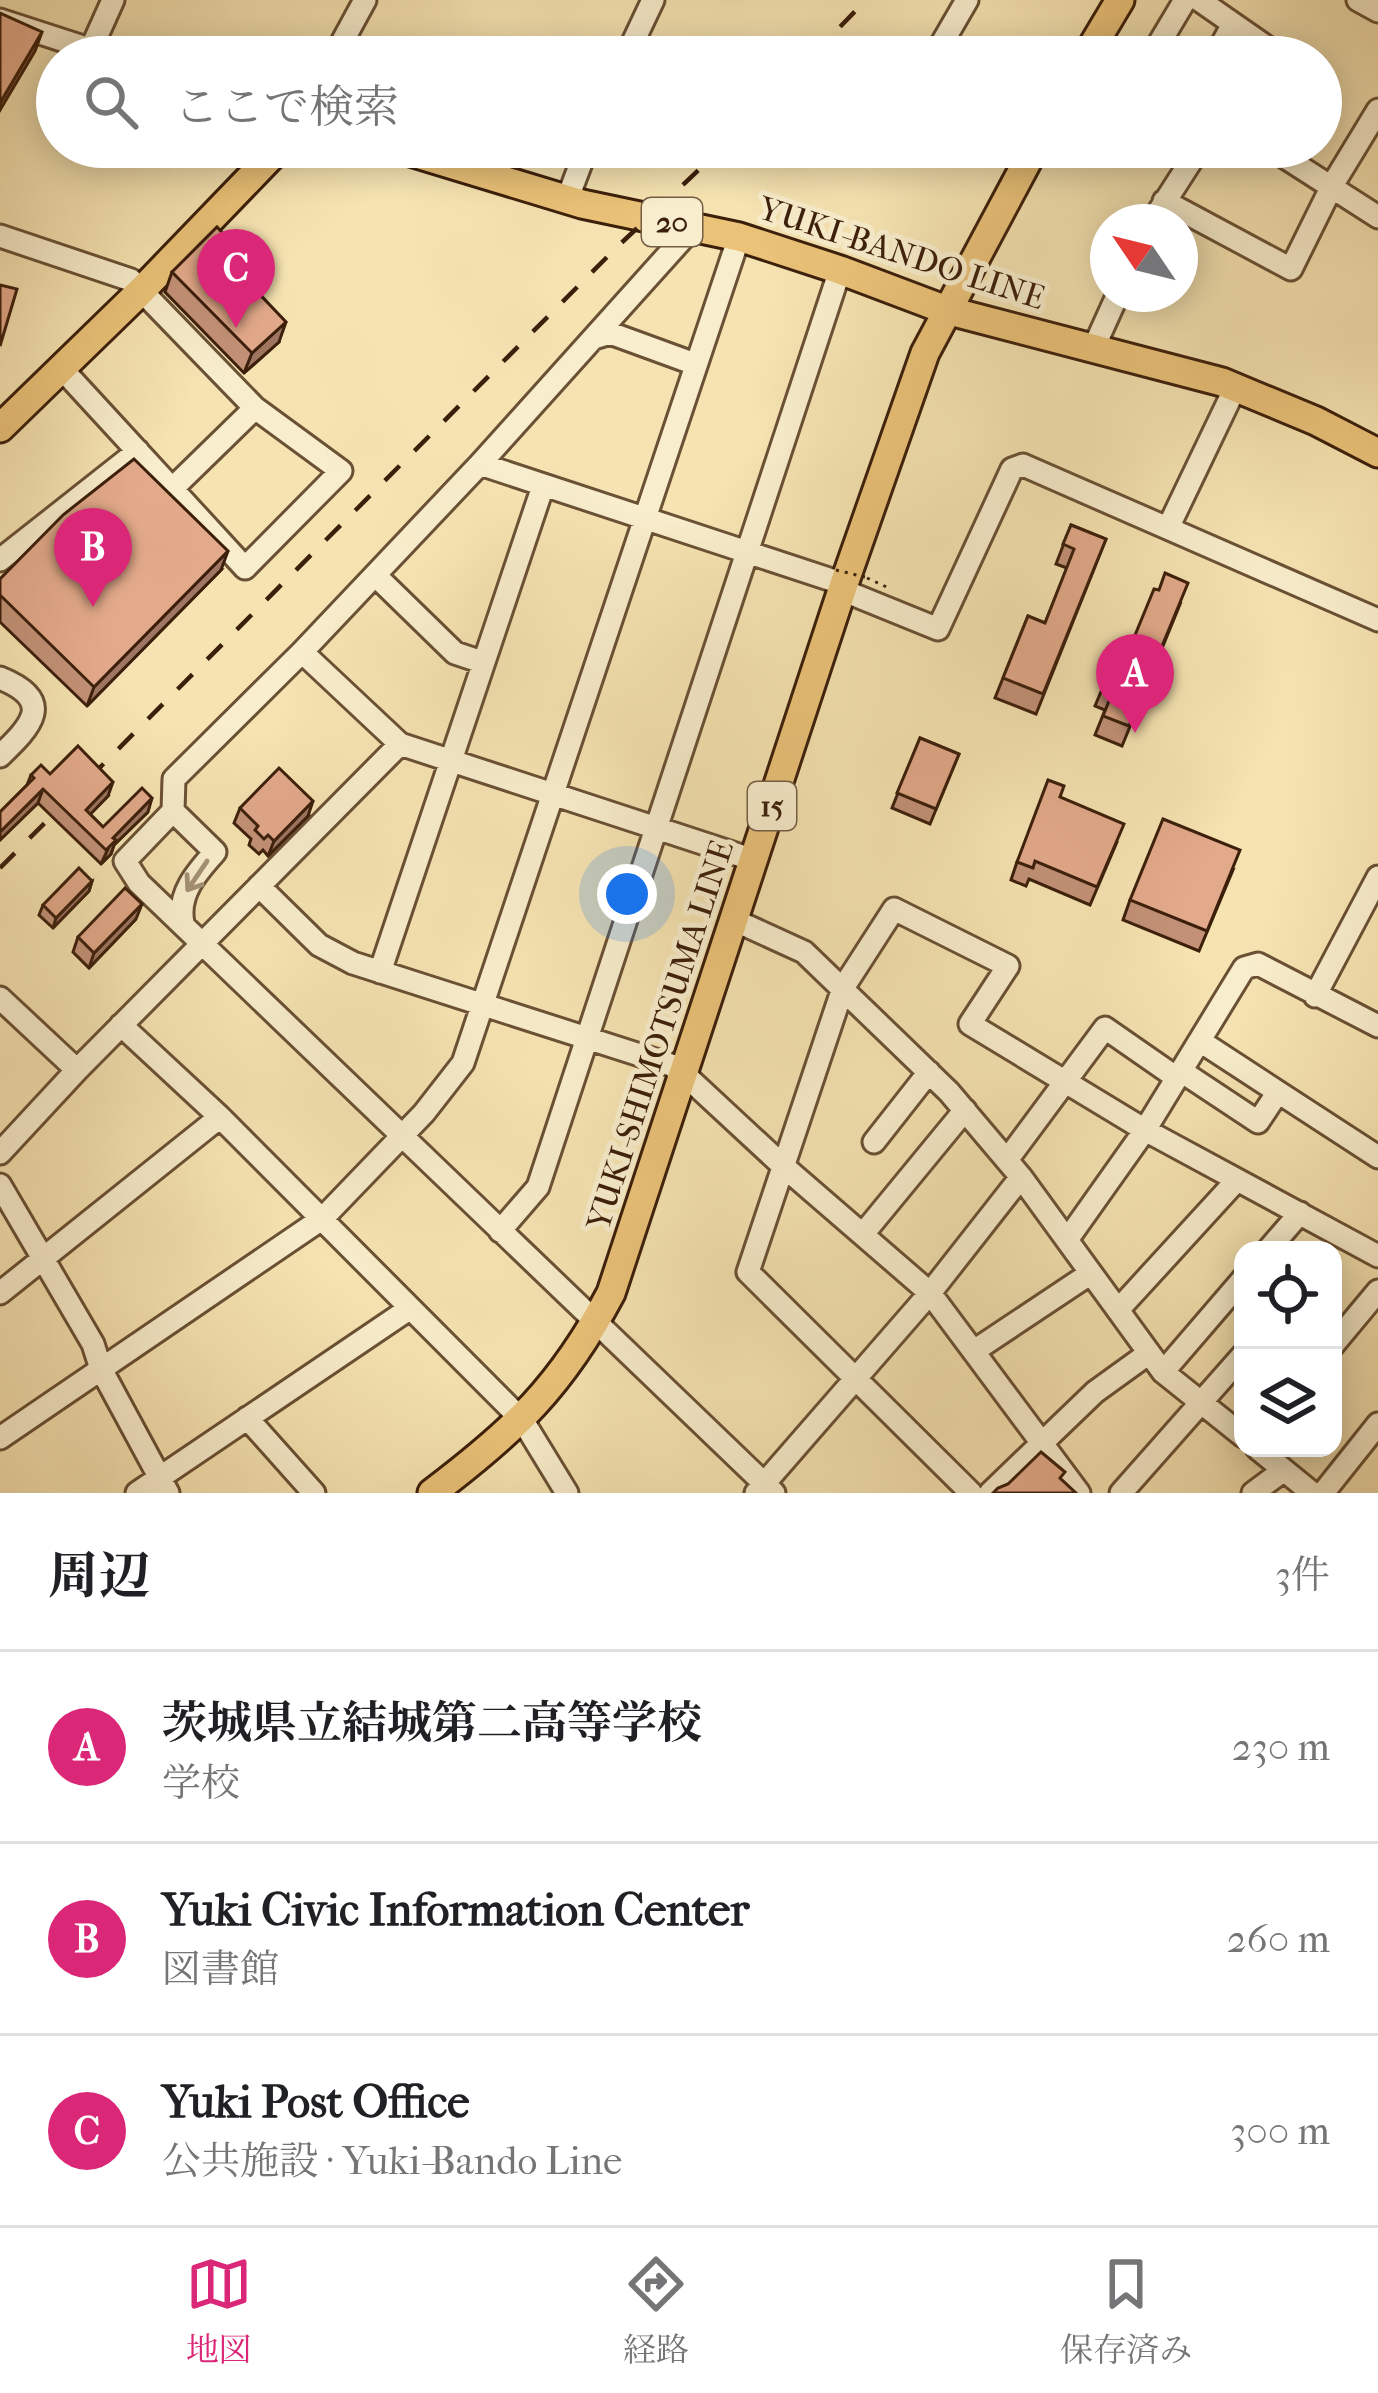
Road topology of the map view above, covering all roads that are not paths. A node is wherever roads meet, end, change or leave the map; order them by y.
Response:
1 (112, 0) edge
2 (365, 0) edge
3 (652, 0) edge
4 (967, 0) edge
5 (1120, 0) edge
6 (1185, 0) edge
7 (1199, 0) edge
8 (1358, 0) edge
9 (1378, 11) edge
10 (0, 20) edge
11 (1233, 24) junction
12 (50, 36) edge
13 (97, 36) edge
14 (345, 36) edge
15 (636, 36) edge
16 (946, 36) edge
17 (1099, 36) edge
18 (1164, 36) edge
19 (1226, 36) edge
20 (1250, 36) edge
21 (1378, 110) edge
22 (260, 168) edge
23 (463, 168) edge
24 (579, 168) edge
25 (1024, 168) edge
26 (1186, 168) edge
27 (1306, 168) edge
28 (1333, 184) junction
29 (567, 200) junction
30 (1164, 201) junction
31 (1162, 204) edge
32 (1378, 217) edge
33 (694, 226) junction
34 (0, 236) edge
35 (739, 237) junction
36 (840, 269) junction
37 (143, 289) junction
38 (946, 310) junction
39 (1110, 312) edge
40 (595, 338) junction
41 (1094, 347) junction
42 (695, 364) junction
43 (62, 369) junction
44 (1236, 386) junction
45 (255, 408) junction
46 (0, 428) edge
47 (138, 451) junction
48 (1378, 453) edge
49 (480, 464) junction
50 (543, 485) junction
51 (172, 488) junction
52 (644, 518) junction
53 (1168, 528) junction
54 (745, 551) junction
55 (0, 560) edge
56 (375, 575) junction
57 (847, 580) junction
58 (1378, 620) edge
59 (302, 652) junction
60 (482, 662) junction
61 (0, 678) edge
62 (400, 744) junction
63 (0, 755) edge
64 (448, 759) junction
65 (551, 793) junction
66 (173, 811) junction
67 (655, 828) junction
68 (754, 860) junction
69 (1378, 877) edge
70 (259, 886) junction
71 (734, 920) junction
72 (183, 922) junction
73 (203, 944) junction
74 (380, 972) junction
75 (843, 988) junction
76 (1315, 996) junction
77 (0, 998) edge
78 (484, 1006) junction
79 (1376, 1020) edge
80 (121, 1025) junction
81 (586, 1037) junction
82 (1200, 1040) junction
83 (77, 1070) junction
84 (929, 1072) junction
85 (1179, 1074) junction
86 (685, 1075) junction
87 (1066, 1083) junction
88 (1278, 1092) junction
89 (965, 1110) junction
90 (220, 1117) junction
91 (1145, 1130) junction
92 (403, 1135) junction
93 (874, 1142) dead end
94 (0, 1154) edge
95 (1378, 1157) edge
96 (782, 1166) junction
97 (1014, 1169) junction
98 (1237, 1180) junction
99 (0, 1185) edge
100 (1300, 1213) junction
101 (323, 1218) junction
102 (500, 1231) junction
103 (863, 1234) junction
104 (1067, 1240) junction
105 (1276, 1241) edge
106 (1378, 1256) edge
107 (43, 1259) junction
108 (1091, 1273) junction
109 (1234, 1289) edge
110 (1378, 1292) edge
111 (0, 1293) edge
112 (930, 1293) junction
113 (409, 1310) junction
114 (1118, 1310) junction
115 (1342, 1320) edge
116 (595, 1324) junction
117 (974, 1351) junction
118 (1149, 1353) junction
119 (1234, 1365) edge
120 (101, 1369) junction
121 (1163, 1372) junction
122 (856, 1378) junction
123 (1199, 1403) junction
124 (247, 1418) junction
125 (523, 1420) junction
126 (1378, 1424) edge
127 (1234, 1429) edge
128 (0, 1438) edge
129 (1040, 1441) junction
130 (1268, 1457) edge
131 (1284, 1471) junction
132 (164, 1485) edge
133 (765, 1490) edge
134 (136, 1493) edge
135 (314, 1493) edge
136 (432, 1493) edge
137 (567, 1493) edge
138 (971, 1493) edge
139 (990, 1493) edge
140 (1079, 1493) edge
141 (1121, 1493) edge
142 (1253, 1493) edge
143 (1312, 1493) edge
144 (1323, 1493) edge

1 - 13 street
2 - 14 street
3 - 15 street
4 - 16 street
5 - 17 main road
6 - 18 street
7 - 11 street
8 - 9 street
10 - 12 street
11 - 19 street
11 - 20 street
21 - 28 street
22 - 37 main road
23 - 29 main road, YUKI-BANDO LINE / 20
24 - 29 street
25 - 38 main road, YUKI-SHIMOTSUMA LINE / 15
26 - 30 street
27 - 28 street
28 - 30 street
28 - 32 street
29 - 33 main road, YUKI-BANDO LINE / 20
30 - 31 street
33 - 35 main road, YUKI-BANDO LINE / 20
33 - 40 street
34 - 37 street
35 - 36 main road, YUKI-BANDO LINE / 20
35 - 42 street
36 - 38 main road, YUKI-BANDO LINE / 20
36 - 54 street
37 - 43 main road
37 - 45 street
38 - 41 main road, YUKI-BANDO LINE / 20
38 - 57 main road, YUKI-SHIMOTSUMA LINE / 15
39 - 41 street
40 - 42 street
40 - 49 street
41 - 44 main road, YUKI-BANDO LINE / 20
42 - 52 street
43 - 46 main road
43 - 47 street
44 - 48 main road, YUKI-BANDO LINE / 20
44 - 53 street
45 - 51 street
45 - 51 street
47 - 51 street
47 - 55 street
49 - 50 street
49 - 56 street
50 - 52 street
50 - 60 street
52 - 54 street
52 - 65 street
53 - 57 street
53 - 58 street
54 - 57 street
54 - 67 street
56 - 59 street
56 - 60 street
57 - 68 main road, YUKI-SHIMOTSUMA LINE / 15
59 - 62 street
59 - 66 street
60 - 64 street
61 - 63 street
62 - 64 street
62 - 70 street
64 - 65 street
64 - 74 street
65 - 67 street
65 - 78 street
66 -> 72 street
66 - 72 street
67 - 68 street
67 - 81 street
68 - 71 main road, YUKI-SHIMOTSUMA LINE / 15
69 - 76 street
70 - 73 street
70 - 74 street
71 - 75 street
71 - 86 main road, YUKI-SHIMOTSUMA LINE / 15
72 - 73 street
73 - 80 street
73 - 92 street
74 - 78 street
75 - 84 street
75 - 87 street
75 - 96 street
76 - 79 street
76 - 82 street
77 - 83 street
78 - 81 street
78 - 92 street
80 - 83 street
80 - 90 street
81 - 86 street
81 - 102 street
82 - 85 street
82 - 88 street
83 - 94 street
84 - 89 street
84 - 93 street
85 - 87 street
85 - 88 street
85 - 91 street
86 - 96 street
86 - 116 main road, YUKI-SHIMOTSUMA LINE / 15
87 - 91 street
87 - 97 street
88 - 95 street
89 - 97 street
89 - 103 street
90 - 101 street
90 - 107 street
91 - 98 street
91 - 104 street
92 - 101 street
92 - 102 street
96 - 103 street
96 - 122 street
97 - 104 street
97 - 112 street
98 - 100 street
98 - 114 street
99 - 107 street
100 - 105 street
100 - 106 street
101 - 113 street
101 - 120 street
102 - 116 street
103 - 112 street
104 - 108 street
107 - 111 street
107 - 120 street
108 - 114 street
108 - 117 street
109 - 121 street
110 - 115 street
112 - 117 street
112 - 122 street
113 - 124 street
113 - 125 street
114 - 118 street
116 - 125 main road, YUKI-SHIMOTSUMA LINE / 15
116 - 133 street
117 - 129 street
118 - 121 street
118 - 129 street
119 - 123 street
120 - 128 street
120 - 132 street
121 - 123 street
122 - 133 street
122 - 138 street
123 - 127 street
123 - 141 street
124 - 132 street
124 - 135 street
125 - 136 main road, YUKI-SHIMOTSUMA LINE / 15
125 - 137 street
126 - 144 street
129 - 139 street
129 - 140 street
130 - 131 street
131 - 142 street
131 - 143 street
132 - 134 street

